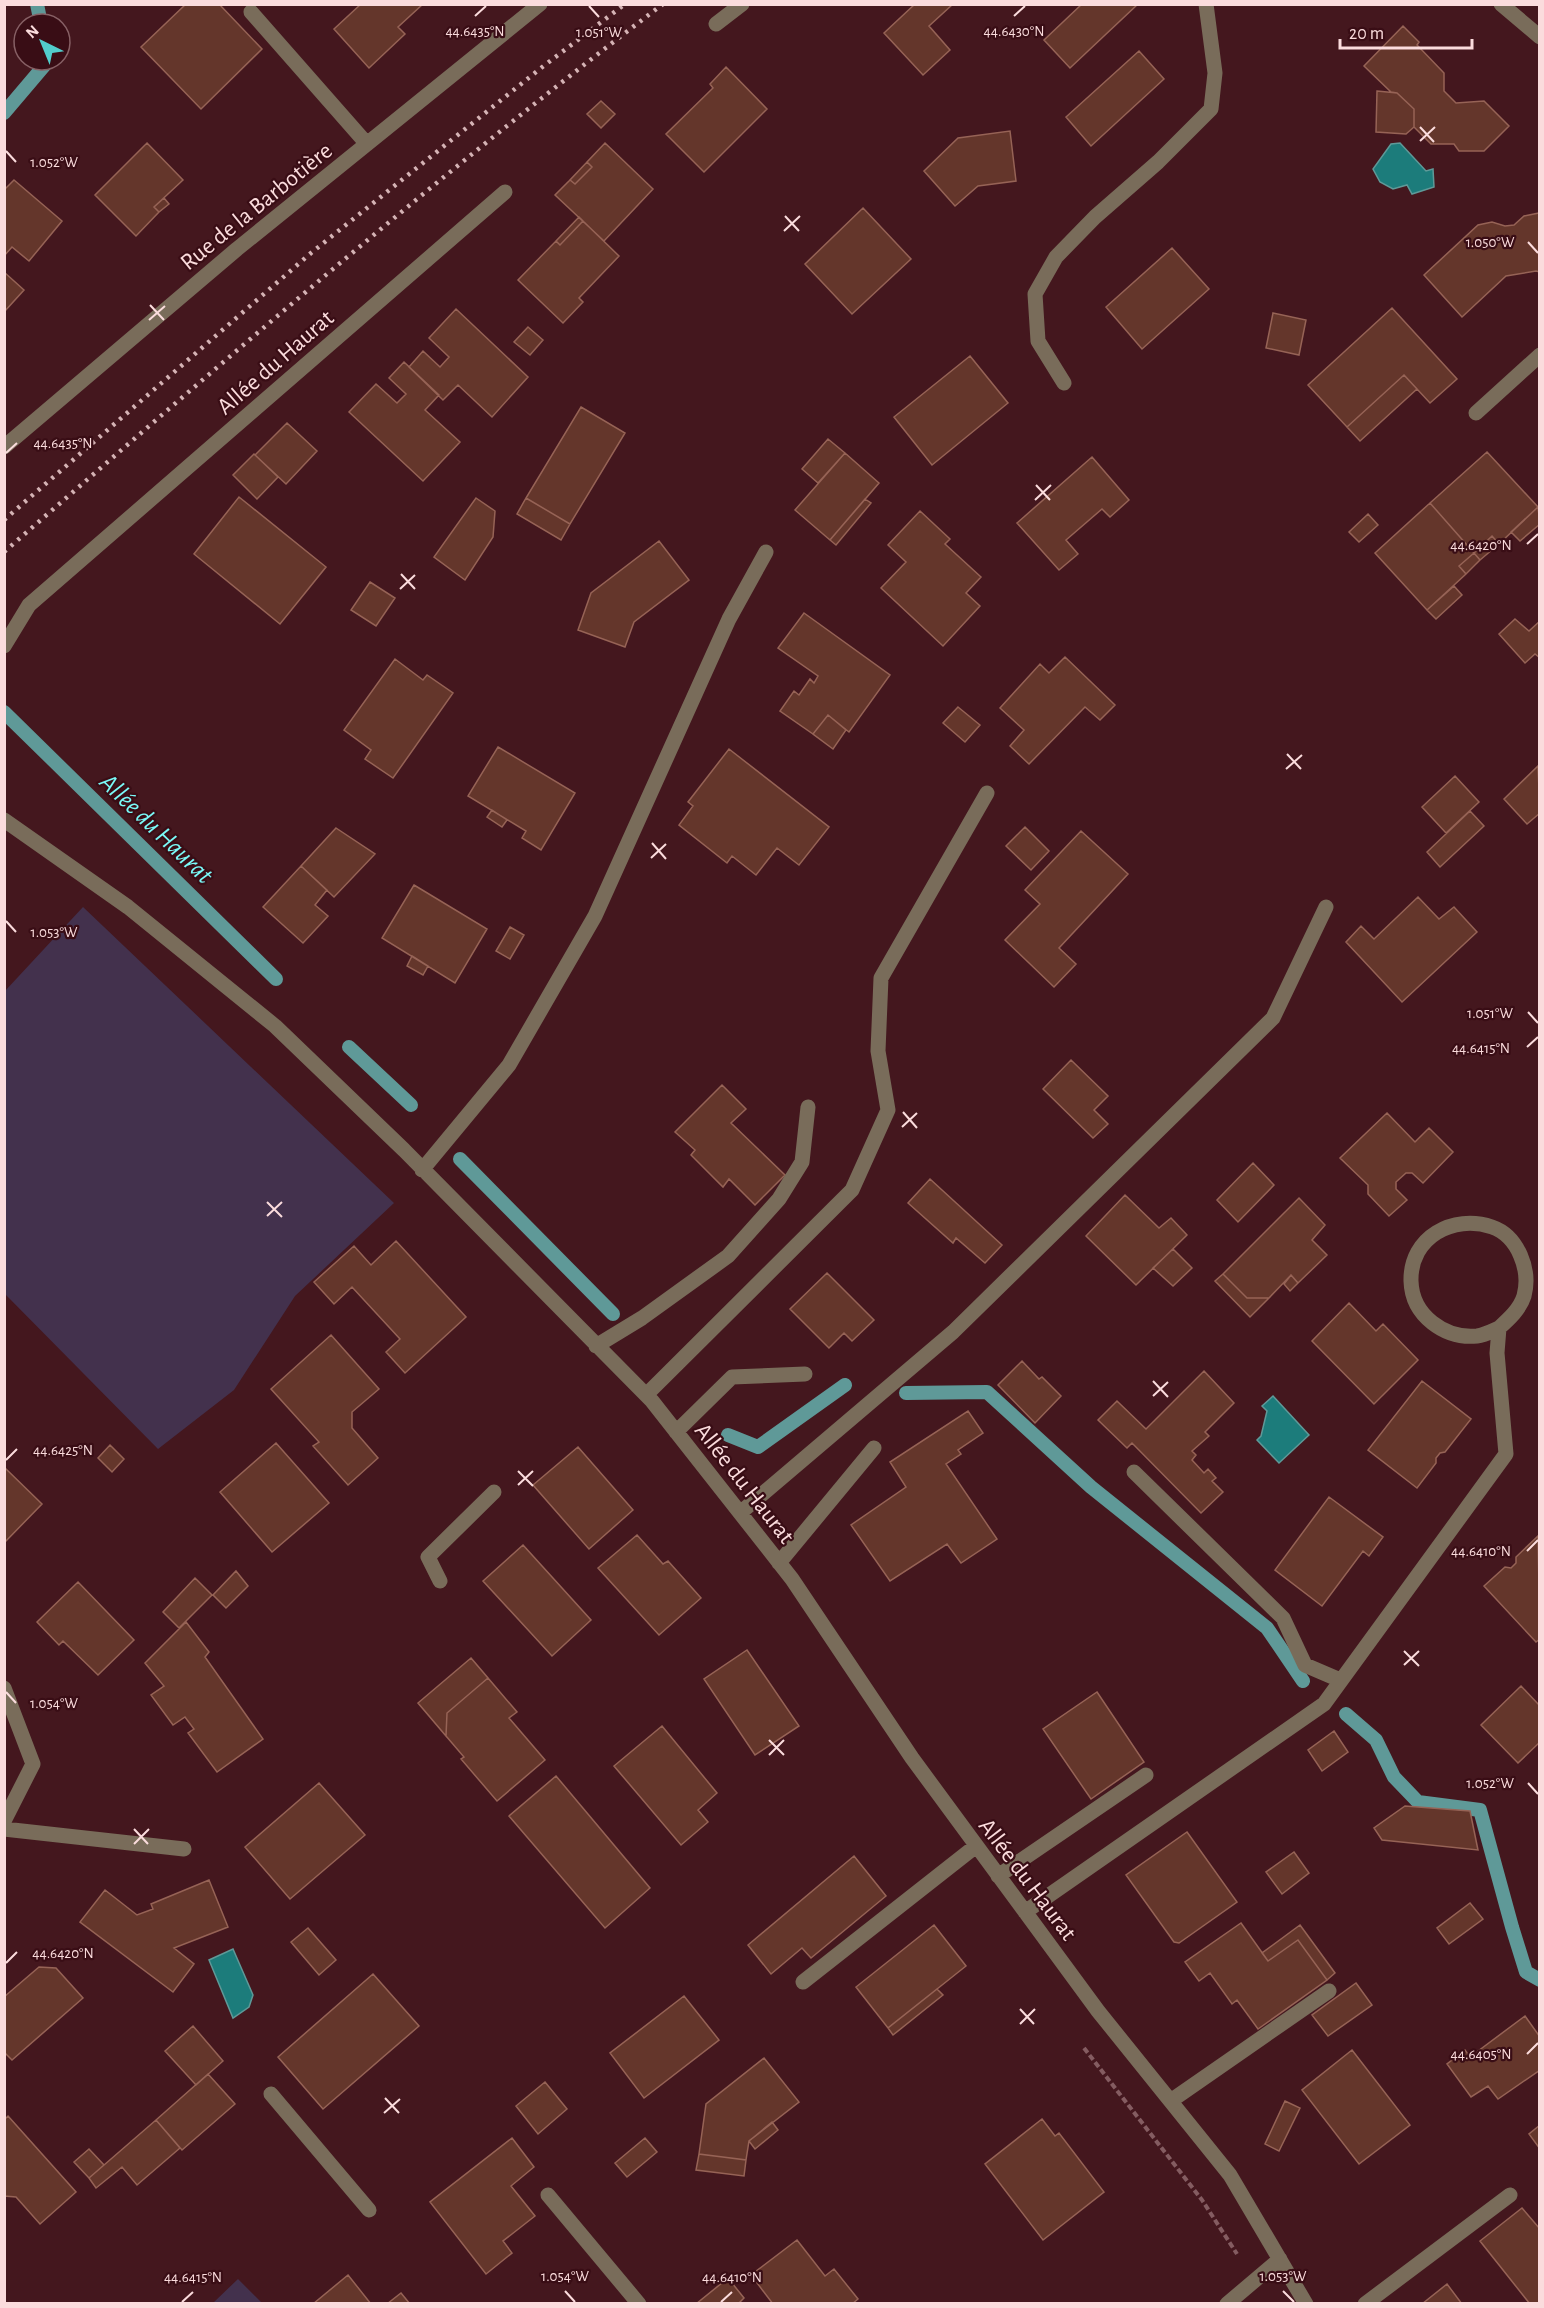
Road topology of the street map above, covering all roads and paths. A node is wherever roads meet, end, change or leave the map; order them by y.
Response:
1 (540, 4) edge
2 (742, 4) edge
3 (1206, 4) edge
4 (1501, 4) edge
5 (251, 12) dead end
6 (716, 24) dead end
7 (1539, 37) edge
8 (367, 144) junction
9 (506, 192) dead end
10 (1539, 355) edge
11 (1064, 383) dead end
12 (1476, 412) dead end
13 (4, 447) edge
14 (766, 552) dead end
15 (4, 646) edge
16 (987, 793) dead end
17 (4, 820) edge
18 (1326, 908) dead end
19 (808, 1107) dead end
20 (422, 1170) junction
21 (1499, 1328) junction
22 (596, 1346) junction
23 (806, 1374) dead end
24 (646, 1395) junction
25 (676, 1432) junction
26 (874, 1448) dead end
27 (1134, 1472) dead end
28 (494, 1492) dead end
29 (740, 1513) junction
30 (779, 1563) junction
31 (440, 1581) dead end
32 (1340, 1680) junction
33 (4, 1688) edge
34 (1146, 1775) dead end
35 (4, 1821) edge
36 (4, 1829) edge
37 (976, 1846) junction
38 (184, 1849) dead end
39 (998, 1876) junction
40 (1025, 1912) junction
41 (803, 1982) dead end
42 (1329, 1990) dead end
43 (271, 2094) dead end
44 (1172, 2100) junction
45 (548, 2194) dead end
46 (1510, 2195) dead end
47 (369, 2210) dead end
48 (1280, 2259) junction
49 (639, 2304) edge
50 (1227, 2304) edge
51 (1306, 2304) edge
52 (1365, 2304) edge

1 - 8 street, Rue de la Barbotière
2 - 6 street
3 - 11 street
4 - 7 street
5 - 8 street
8 - 13 street, Rue de la Barbotière
9 - 15 street, Allée du Haurat
10 - 12 street
14 - 20 street
16 - 24 street
17 - 20 street, Allée du Haurat
18 - 29 street
19 - 22 street
20 - 22 street, Allée du Haurat
21 - 21 street
21 - 32 street
22 - 24 street, Allée du Haurat
23 - 25 street
24 - 25 street, Allée du Haurat
25 - 29 street, Allée du Haurat
26 - 30 street
27 - 32 street
28 - 31 street
29 - 30 street, Allée du Haurat
30 - 37 street, Allée du Haurat
32 - 40 street
33 - 35 street
34 - 39 street
36 - 38 street
37 - 39 street, Allée du Haurat
37 - 41 street
39 - 40 street, Allée du Haurat
40 - 44 street, Allée du Haurat
42 - 44 street
43 - 47 street
44 - 48 street, Allée du Haurat
45 - 49 street
46 - 52 street
48 - 50 street
48 - 51 street, Allée du Haurat

